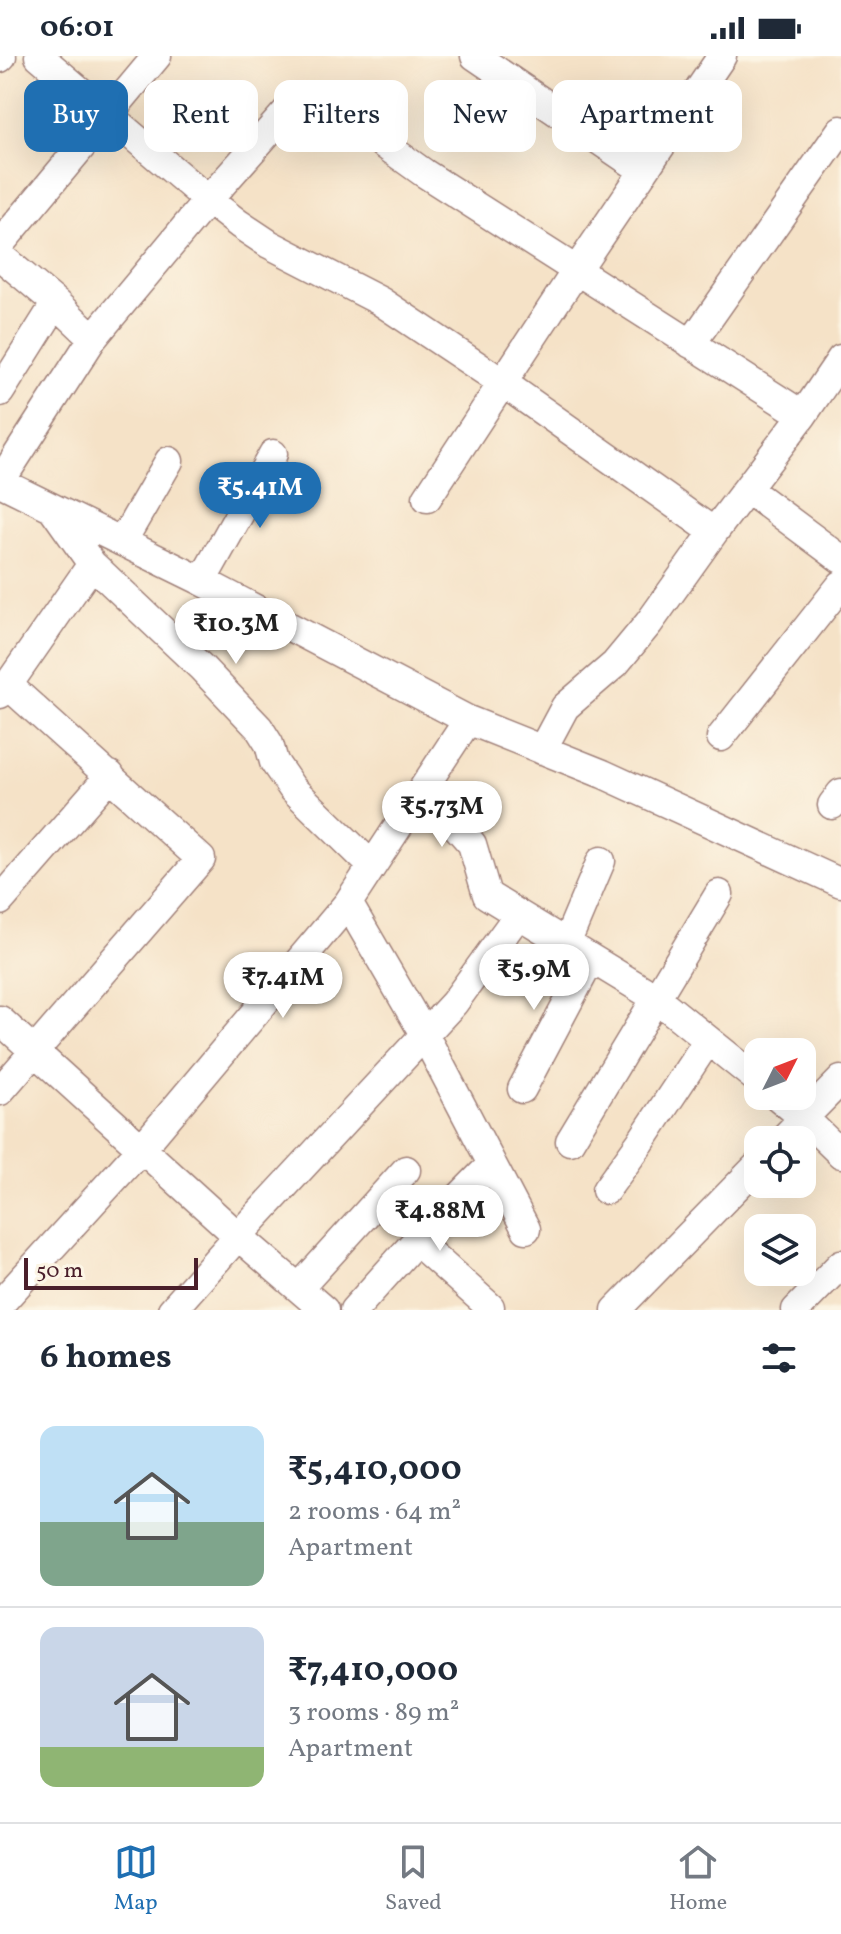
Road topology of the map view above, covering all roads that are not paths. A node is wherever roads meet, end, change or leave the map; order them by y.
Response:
1 (39, 56) edge
2 (157, 56) edge
3 (475, 56) edge
4 (722, 56) edge
5 (67, 80) edge
6 (128, 92) edge
7 (841, 130) edge
8 (128, 133) edge
9 (78, 152) edge
10 (644, 171) junction
11 (208, 200) junction
12 (0, 244) edge
13 (0, 256) edge
14 (576, 271) junction
15 (56, 303) junction
16 (93, 338) junction
17 (691, 344) junction
18 (836, 378) edge
19 (503, 383) junction
20 (0, 392) edge
21 (803, 415) junction
22 (273, 454) dead end
23 (169, 461) dead end
24 (747, 489) junction
25 (427, 498) dead end
26 (51, 506) junction
27 (714, 532) junction
28 (122, 542) junction
29 (841, 559) edge
30 (92, 564) junction
31 (202, 581) junction
32 (841, 585) edge
33 (4, 689) edge
34 (468, 720) junction
35 (721, 737) dead end
36 (542, 750) junction
37 (110, 775) junction
38 (423, 789) junction
39 (601, 861) dead end
40 (372, 866) junction
41 (841, 883) edge
42 (719, 894) dead end
43 (0, 901) edge
44 (348, 903) junction
45 (518, 915) junction
46 (566, 944) junction
47 (591, 959) junction
48 (656, 998) junction
49 (0, 1020) edge
50 (424, 1034) junction
51 (708, 1040) junction
52 (35, 1051) junction
53 (744, 1069) edge
54 (841, 1080) edge
55 (522, 1089) dead end
56 (0, 1091) edge
57 (794, 1110) edge
58 (804, 1118) junction
59 (796, 1126) edge
60 (570, 1141) dead end
61 (142, 1148) junction
62 (841, 1154) edge
63 (492, 1164) junction
64 (406, 1170) dead end
65 (744, 1179) edge
66 (606, 1190) dead end
67 (526, 1229) dead end
68 (238, 1236) junction
69 (416, 1241) junction
70 (841, 1264) edge
71 (299, 1288) junction
72 (0, 1304) edge
73 (490, 1307) dead end
74 (172, 1310) edge
75 (324, 1310) edge
76 (354, 1310) edge
77 (616, 1310) edge
78 (796, 1310) edge

1 - 5 street
2 - 6 street
3 - 10 street
4 - 10 street
7 - 17 street
8 - 11 street
9 - 12 street
10 - 14 street
11 - 14 street
11 - 16 street
11 - 19 street
13 - 15 street
14 - 17 street
14 - 19 street
15 - 16 street
15 - 20 street
16 - 26 street
17 - 21 street
18 - 21 street
19 - 25 street
19 - 27 street
21 - 24 street
22 - 31 street
23 - 28 street
24 - 27 street
24 - 29 street
26 - 28 street
26 - 30 street
27 - 36 street
28 - 31 street
30 - 33 street
30 - 40 street
31 - 34 street
32 - 35 street
33 - 37 street
34 - 36 street
34 - 38 street
36 - 41 street
37 - 43 street
37 - 52 street
38 - 40 street
38 - 45 street
39 - 46 street
40 - 44 street
42 - 48 street
44 - 50 street
44 - 61 street
45 - 46 street
45 - 50 street
46 - 47 street
47 - 48 street
47 - 55 street
48 - 51 street
48 - 60 street
49 - 52 street
50 - 63 street
50 - 68 street
51 - 53 street
51 - 66 street
52 - 56 street
52 - 61 street
54 - 58 street
57 - 58 street
58 - 59 street
58 - 62 street
61 - 68 street
61 - 72 street
63 - 67 street
63 - 69 street
64 - 71 street
65 - 77 street
68 - 71 street
68 - 74 street
69 - 73 street
69 - 76 street
70 - 78 street
71 - 75 street

